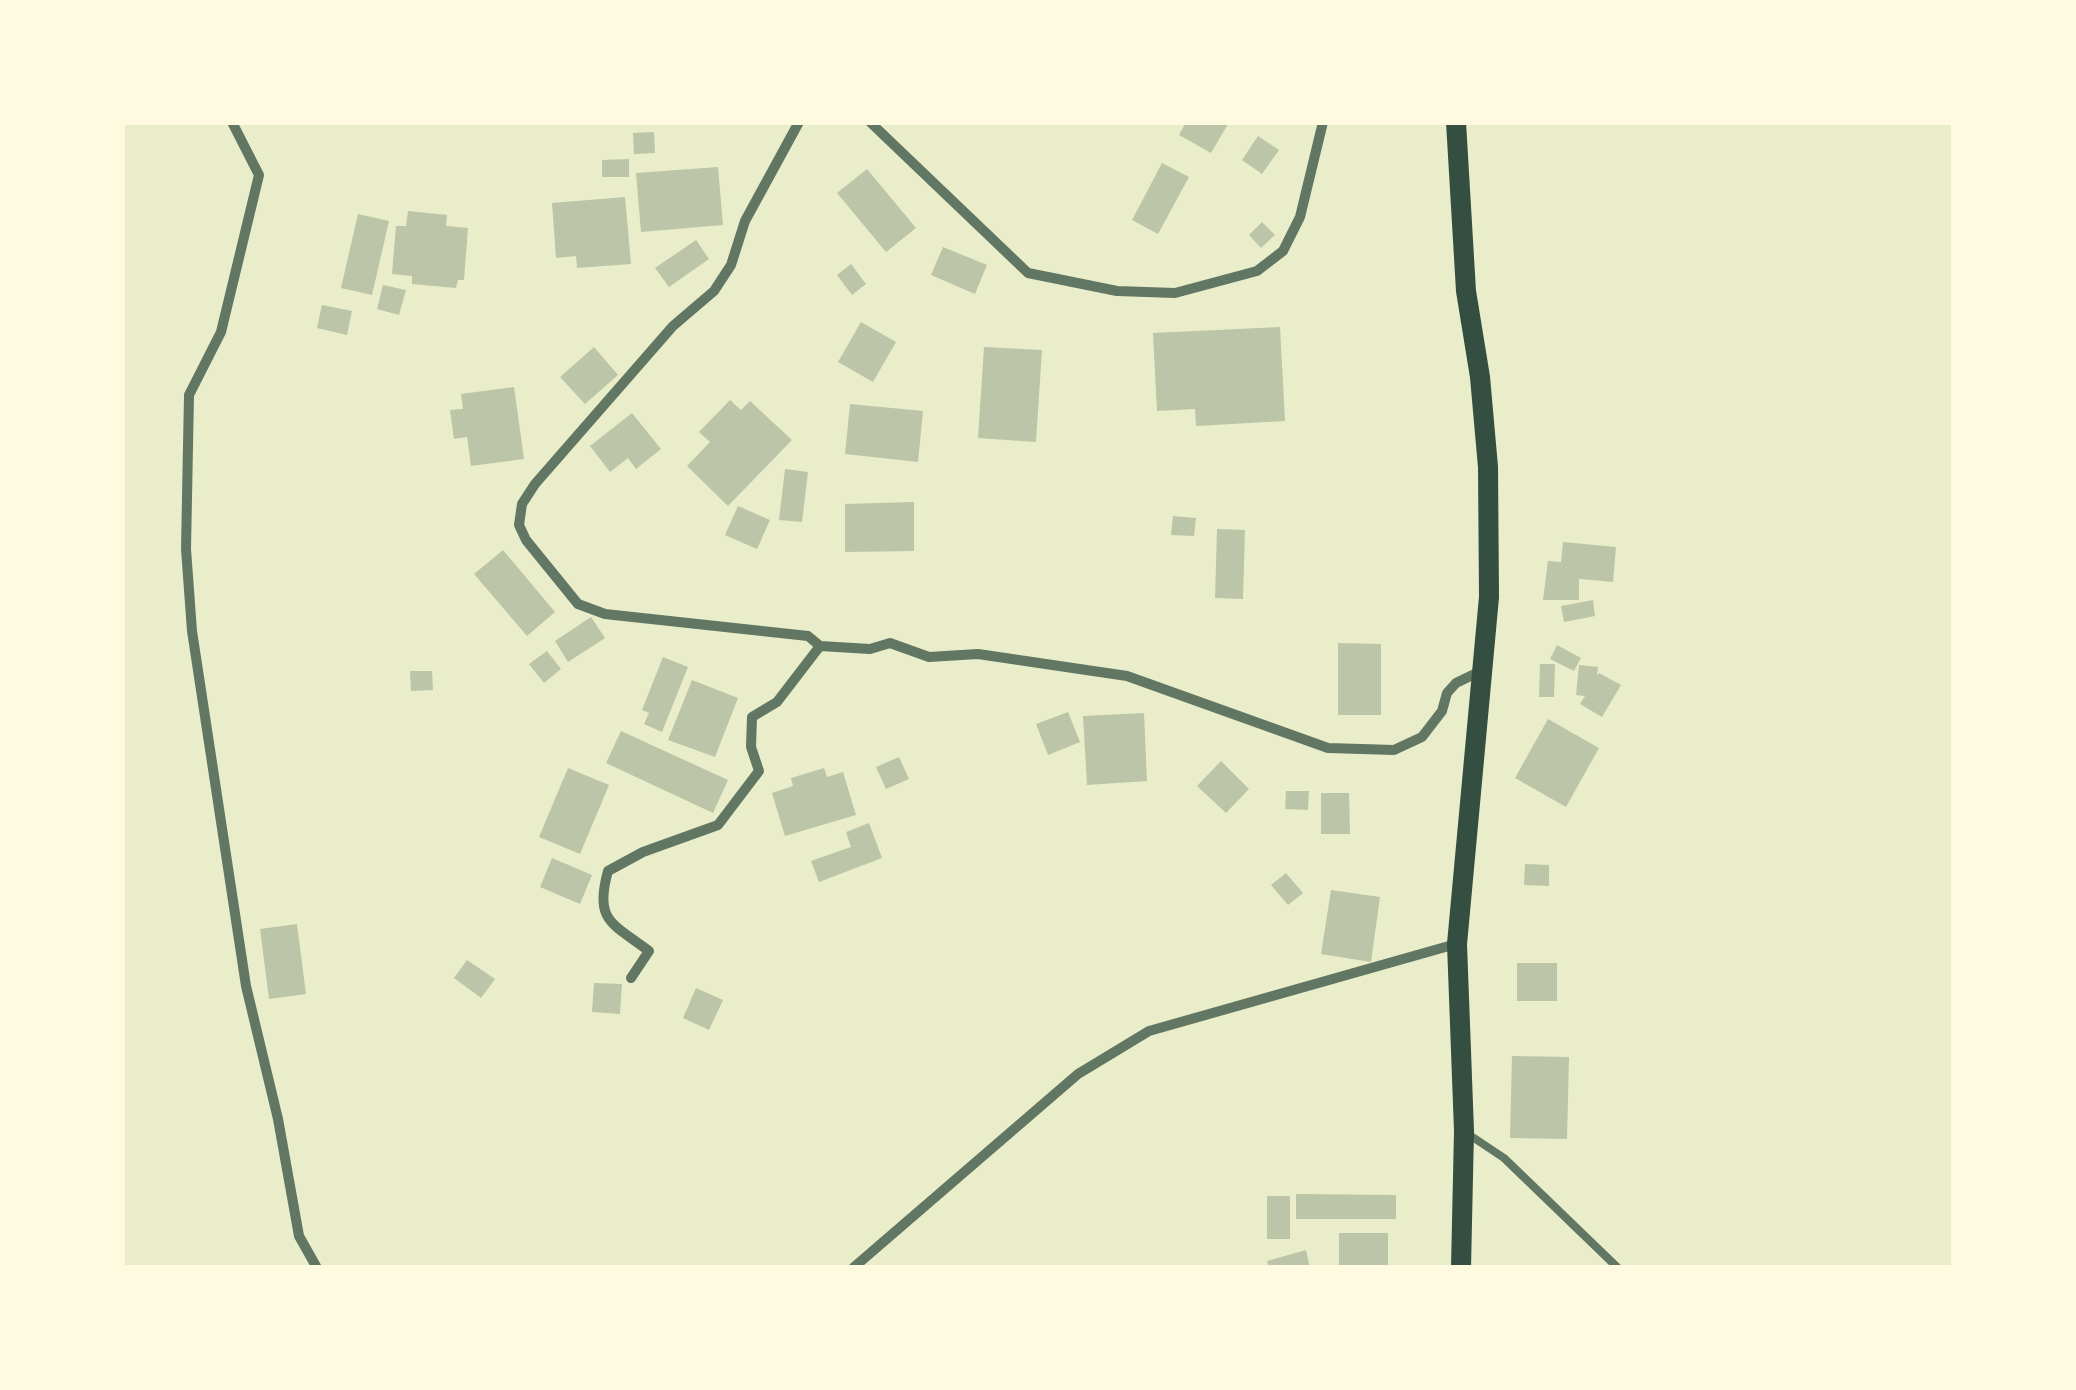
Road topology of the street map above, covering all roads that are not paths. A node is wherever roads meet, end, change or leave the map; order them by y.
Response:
1 (232, 122) edge
2 (800, 122) edge
3 (870, 122) edge
4 (1323, 122) edge
5 (1456, 122) edge
6 (820, 646) junction
7 (1483, 670) junction
8 (1457, 944) junction
9 (631, 978) dead end
10 (1464, 1131) junction
11 (317, 1268) edge
12 (853, 1268) edge
13 (1462, 1268) edge
14 (1618, 1268) edge

1 - 11 street
2 - 6 street
3 - 4 street
5 - 7 main road
6 - 7 street
6 - 9 street
7 - 8 main road
8 - 10 main road
8 - 12 street
10 - 13 main road
10 - 14 lane

